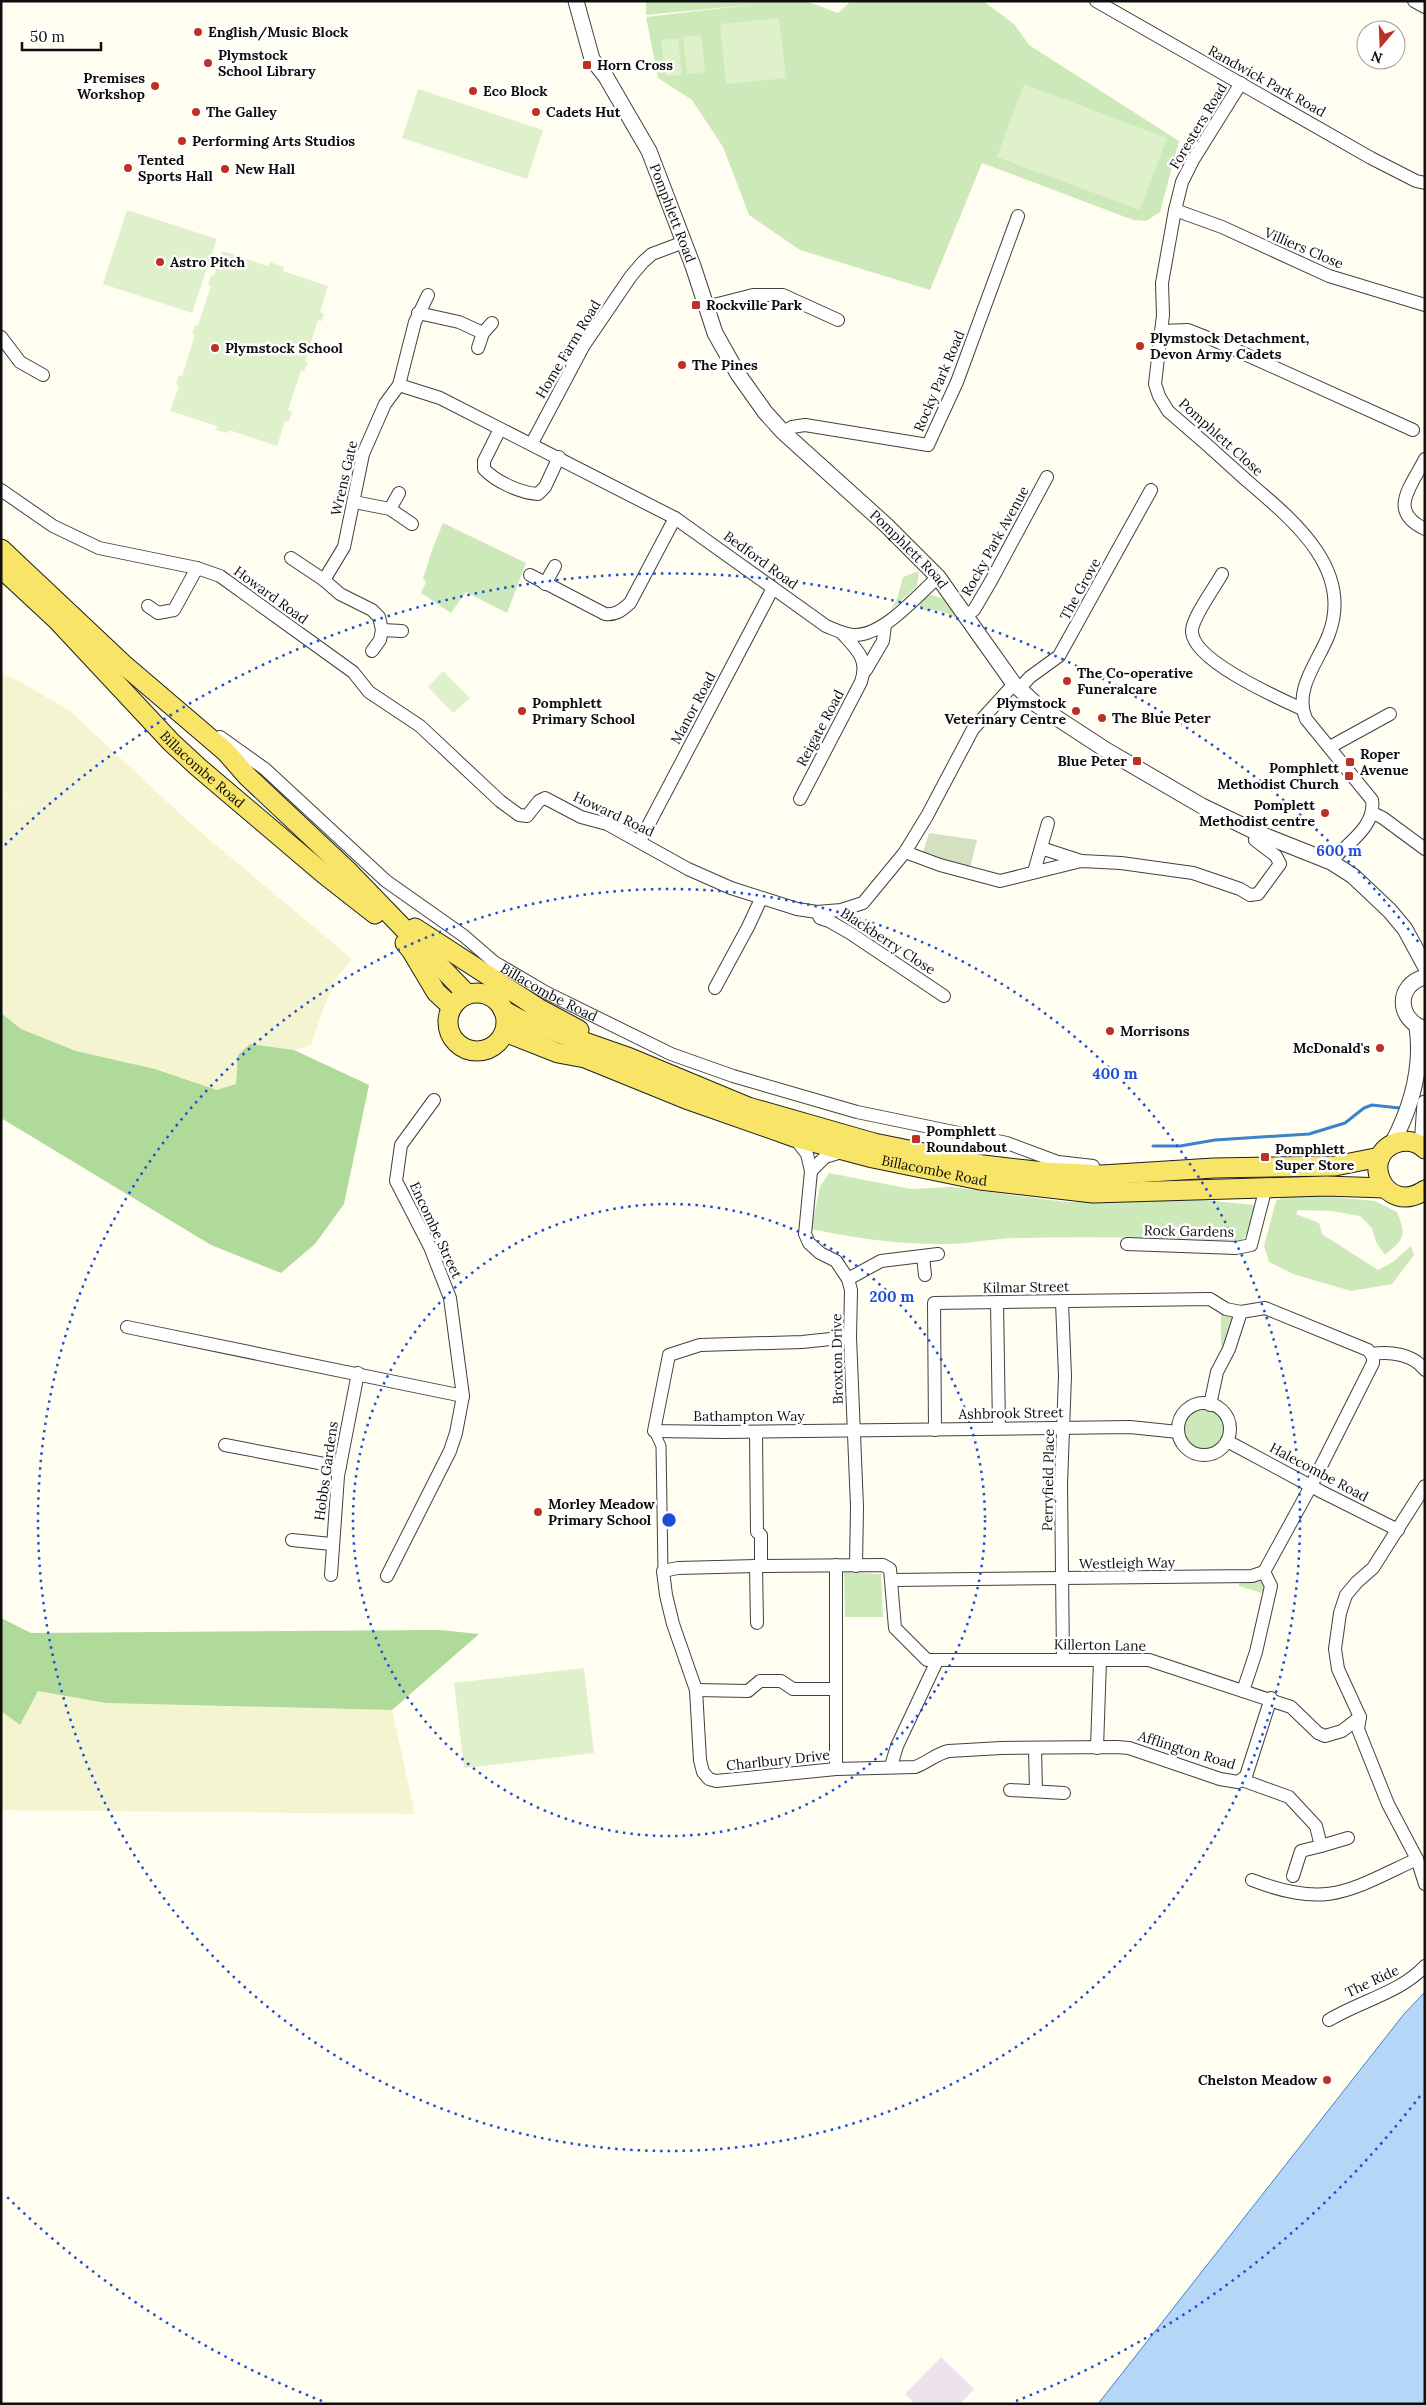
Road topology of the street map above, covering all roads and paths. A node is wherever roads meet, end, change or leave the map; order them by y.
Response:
1 (576, 1) edge
2 (1096, 1) edge
3 (1414, 1) edge
4 (1425, 7) edge
5 (1241, 83) junction
6 (1425, 183) edge
7 (1175, 210) junction
8 (1018, 216) dead end
9 (684, 242) junction
10 (428, 295) dead end
11 (1425, 305) edge
12 (706, 307) junction
13 (418, 313) junction
14 (838, 320) dead end
15 (492, 323) dead end
16 (1161, 332) junction
17 (483, 333) junction
18 (1, 337) edge
19 (478, 348) dead end
20 (43, 375) dead end
21 (399, 385) junction
22 (500, 428) junction
23 (1413, 430) dead end
24 (783, 432) junction
25 (532, 443) junction
26 (559, 458) junction
27 (1425, 459) edge
28 (1047, 477) dead end
29 (1, 490) edge
30 (1150, 490) dead end
31 (399, 493) dead end
32 (354, 502) junction
33 (390, 509) junction
34 (675, 518) junction
35 (412, 524) dead end
36 (1425, 529) edge
37 (1, 549) edge
38 (291, 558) dead end
39 (555, 566) dead end
40 (1, 568) edge
41 (197, 568) junction
42 (1222, 574) dead end
43 (530, 575) dead end
44 (938, 577) junction
45 (324, 580) junction
46 (545, 584) junction
47 (773, 588) junction
48 (148, 606) dead end
49 (965, 616) junction
50 (885, 625) junction
51 (382, 630) junction
52 (402, 631) dead end
53 (842, 633) junction
54 (372, 651) dead end
55 (866, 670) junction
56 (1016, 687) junction
57 (173, 706) junction
58 (1302, 710) junction
59 (1390, 714) dead end
60 (1330, 747) junction
61 (231, 751) junction
62 (198, 767) junction
63 (800, 799) dead end
64 (1372, 813) junction
65 (257, 817) junction
66 (1048, 823) dead end
67 (1258, 833) junction
68 (640, 841) junction
69 (1041, 848) junction
70 (1425, 849) edge
71 (905, 852) junction
72 (1081, 862) junction
73 (1331, 862) junction
74 (1034, 872) junction
75 (358, 883) junction
76 (760, 899) junction
77 (817, 912) junction
78 (1412, 944) junction
79 (1425, 966) edge
80 (1419, 980) edge
81 (715, 988) dead end
82 (467, 994) junction
83 (944, 996) dead end
84 (451, 1006) junction
85 (503, 1010) junction
86 (1421, 1028) edge
87 (503, 1035) junction
88 (630, 1058) junction
89 (434, 1100) dead end
90 (1425, 1103) edge
91 (794, 1137) junction
92 (988, 1140) junction
93 (1423, 1147) edge
94 (845, 1151) junction
95 (1386, 1151) junction
96 (928, 1155) junction
97 (811, 1171) junction
98 (1132, 1172) junction
99 (1266, 1187) junction
100 (1385, 1188) junction
101 (1425, 1190) edge
102 (1128, 1244) dead end
103 (938, 1254) dead end
104 (923, 1256) junction
105 (925, 1275) dead end
106 (848, 1279) junction
107 (997, 1302) junction
108 (1062, 1302) junction
109 (1241, 1312) junction
110 (128, 1327) dead end
111 (850, 1337) junction
112 (1372, 1354) junction
113 (1425, 1370) edge
114 (362, 1374) junction
115 (463, 1396) junction
116 (1210, 1404) junction
117 (1064, 1427) junction
118 (999, 1428) junction
119 (935, 1430) junction
120 (654, 1431) junction
121 (848, 1431) junction
122 (756, 1432) junction
123 (1178, 1432) junction
124 (1227, 1440) junction
125 (225, 1445) dead end
126 (340, 1467) junction
127 (1311, 1486) junction
128 (1425, 1486) edge
129 (1398, 1530) junction
130 (292, 1540) dead end
131 (332, 1544) junction
132 (836, 1565) junction
133 (758, 1566) junction
134 (856, 1566) junction
135 (664, 1571) junction
136 (1264, 1572) junction
137 (330, 1575) dead end
138 (387, 1576) dead end
139 (1062, 1579) junction
140 (892, 1580) junction
141 (757, 1623) dead end
142 (1064, 1659) junction
143 (1100, 1660) junction
144 (937, 1661) junction
145 (836, 1689) junction
146 (696, 1690) junction
147 (1244, 1691) junction
148 (1270, 1698) junction
149 (1360, 1717) junction
150 (1035, 1748) junction
151 (1097, 1748) junction
152 (891, 1766) junction
153 (836, 1769) junction
154 (1242, 1780) junction
155 (1010, 1790) dead end
156 (1036, 1791) junction
157 (1064, 1793) dead end
158 (1348, 1838) dead end
159 (1321, 1846) junction
160 (1417, 1859) junction
161 (1293, 1876) dead end
162 (1252, 1880) dead end
163 (1425, 1884) edge
164 (1425, 1966) edge
165 (1329, 2020) dead end

1 - 9 street, Pomphlett Road
2 - 5 street, Randwick Park Road
3 - 4 street
5 - 6 street, Randwick Park Road
5 - 7 street, Foresters Road
7 - 11 street, Villiers Close
7 - 16 street, Foresters Road
8 - 24 street, Rocky Park Road
9 - 12 street, Pomphlett Road
9 - 25 street, Home Farm Road
10 - 13 street
12 - 14 street
12 - 24 street, Pomphlett Road
13 - 17 street
13 - 21 street
15 - 17 street
16 - 23 street
16 - 58 street, Pomphlett Close
17 - 19 street
18 - 20 street
21 - 22 street, Bedford Road
21 - 32 street, Wrens Gate
22 - 25 street, Bedford Road
22 - 26 street
24 - 44 street, Pomphlett Road
25 - 26 street, Bedford Road
26 - 34 street, Bedford Road
27 - 36 street
28 - 49 street, Rocky Park Avenue
29 - 41 street, Howard Road
30 - 56 street, The Grove
31 - 33 street
32 - 33 street
32 - 45 street, Wrens Gate
33 - 35 street
34 - 46 street
34 - 47 street, Bedford Road
37 - 57 main road, Billacombe Road
38 - 45 street
39 - 46 street
40 - 62 main road, Billacombe Road
41 - 48 street
41 - 68 street, Howard Road
42 - 58 street
43 - 46 street
44 - 49 street, Pomphlett Road
44 - 50 street, Bedford Road
45 - 51 street
47 - 53 street, Bedford Road
47 - 68 street, Manor Road
49 - 56 street, Pomphlett Road
50 - 53 street, Bedford Road
50 - 55 street, Reigate Road
51 - 52 street
51 - 54 street
53 - 55 street
55 - 63 street, Reigate Road
56 - 67 street, Pomphlett Road
56 - 71 street, Howard Road
57 - 61 main road, Billacombe Road
57 - 62 main road
58 - 60 street
59 - 60 street
60 - 64 street
61 - 65 main road
61 - 75 main road, Billacombe Road
61 - 92 street, Billacombe Road
62 - 65 main road, Billacombe Road
64 - 70 street
64 - 73 street
65 - 84 main road, Billacombe Road
66 - 69 street
67 - 72 street
67 - 73 street, Pomphlett Road
68 - 76 street, Howard Road
69 - 72 street
69 - 74 street
71 - 74 street
71 - 77 street, Howard Road
72 - 74 street
73 - 78 street, Pomphlett Road
75 - 82 main road, Billacombe Road
75 - 88 main road, Billacombe Road
76 - 77 street, Howard Road
76 - 81 street
77 - 83 street, Blackberry Close
78 - 79 street, Pomphlett Road
78 - 80 street
80 - 86 street
82 - 84 main road
82 - 85 main road, Billacombe Road
84 - 87 main road
85 - 87 main road
85 - 88 main road, Billacombe Road
86 - 95 street
87 - 91 main road, Billacombe Road
88 - 96 main road, Billacombe Road
89 - 115 street, Encombe Street
90 - 93 street
91 - 94 main road, Billacombe Road
91 - 97 street
92 - 96 street, Billacombe Road
92 - 98 street, Billacombe Road
93 - 95 main road, Billacombe Road
94 - 97 street
94 - 99 main road, Billacombe Road
95 - 98 main road, Billacombe Road
95 - 100 main road
96 - 98 main road, Billacombe Road
97 - 106 street
99 - 100 main road, Billacombe Road
99 - 102 street, Rock Gardens
100 - 101 main road
103 - 104 street
104 - 105 street
104 - 106 street
106 - 111 street, Broxton Drive
107 - 108 street, Kilmar Street
107 - 118 street
107 - 119 street, Kilmar Street
108 - 109 street, Kilmar Street
108 - 117 street, Perryfield Place
109 - 112 street, Kilmar Street
109 - 116 street
110 - 114 street
111 - 120 street
111 - 121 street, Broxton Drive
112 - 113 street
112 - 127 street
114 - 115 street
114 - 126 street, Hobbs Gardens
115 - 138 street, Encombe Street
116 - 123 street
116 - 124 street
117 - 118 street, Ashbrook Street
117 - 123 street, Ashbrook Street
117 - 139 street, Perryfield Place
118 - 119 street, Ashbrook Street
119 - 121 street, Ashbrook Street
120 - 122 street, Bathampton Way
120 - 135 street
121 - 122 street, Bathampton Way
121 - 134 street, Broxton Drive
122 - 133 street
123 - 124 street
124 - 127 street, Halecombe Road
125 - 126 street
126 - 131 street, Hobbs Gardens
127 - 129 street, Halecombe Road
127 - 136 street
128 - 129 street
129 - 149 street
130 - 131 street
131 - 137 street, Hobbs Gardens
132 - 133 street
132 - 134 street
132 - 145 street
133 - 135 street
133 - 141 street
134 - 140 street
135 - 146 street, Charlbury Drive
136 - 139 street, Westleigh Way
136 - 147 street
139 - 140 street, Westleigh Way
139 - 142 street, Perryfield Place
140 - 144 street, Killerton Lane
142 - 143 street, Killerton Lane
142 - 144 street, Killerton Lane
143 - 147 street, Killerton Lane
143 - 151 street
144 - 152 street
145 - 146 street
145 - 153 street
146 - 153 street, Charlbury Drive
147 - 148 street, Killerton Lane
148 - 149 street, Killerton Lane
148 - 154 street, Afflington Road
149 - 160 street
150 - 151 street, Afflington Road
150 - 152 street, Afflington Road
150 - 156 street
151 - 154 street, Afflington Road
152 - 153 street, Charlbury Drive
154 - 159 street
155 - 156 street
156 - 157 street
158 - 159 street
159 - 161 street
160 - 162 street
160 - 163 street
164 - 165 street, The Ride

